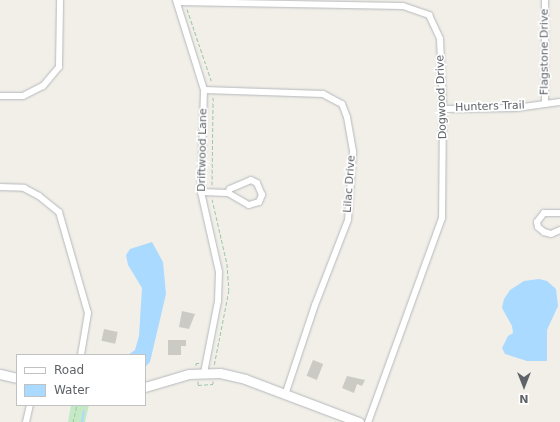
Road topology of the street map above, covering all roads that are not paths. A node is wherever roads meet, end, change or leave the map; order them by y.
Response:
1 (60, 0) edge
2 (545, 0) edge
3 (176, 1) edge
4 (204, 90) junction
5 (0, 96) edge
6 (560, 102) edge
7 (545, 104) junction
8 (443, 109) junction
9 (0, 187) edge
10 (201, 192) junction
11 (228, 193) junction
12 (560, 213) edge
13 (560, 230) edge
14 (81, 354) edge
15 (204, 373) junction
16 (0, 374) edge
17 (16, 378) edge
18 (146, 387) edge
19 (285, 395) junction
20 (30, 406) edge
21 (26, 422) edge
22 (360, 422) edge
23 (368, 422) edge

1 - 5 street
2 - 7 street, Flagstone Drive
3 - 4 street, Driftwood Lane
3 - 8 street, Dogwood Drive
4 - 10 street, Driftwood Lane
4 - 19 street, Lilac Drive
6 - 7 street, Hunters Trail
7 - 8 street, Hunters Trail
8 - 23 street, Dogwood Drive
9 - 14 street
10 - 11 street
10 - 15 street, Driftwood Lane
11 - 11 street
12 - 13 street
15 - 18 street
15 - 19 street
16 - 17 street
19 - 22 street
20 - 21 street

